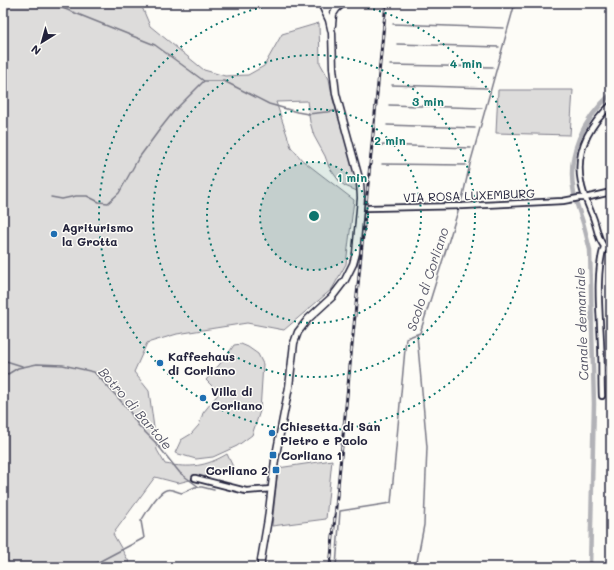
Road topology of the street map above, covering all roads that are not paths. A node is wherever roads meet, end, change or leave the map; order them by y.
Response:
1 (321, 3) edge
2 (343, 3) edge
3 (335, 6) edge
4 (325, 11) junction
5 (332, 33) junction
6 (611, 105) edge
7 (611, 192) edge
8 (585, 198) junction
9 (368, 208) dead end
10 (604, 247) junction
11 (611, 252) edge
12 (602, 396) dead end
13 (195, 478) dead end
14 (272, 489) junction
15 (261, 567) edge

1 - 4 main road
2 - 3 main road
3 - 4 main road
3 - 5 main road
4 - 5 main road
5 - 14 main road
6 - 8 street
7 - 8 street
8 - 9 street, VIA ROSA LUXEMBURG
8 - 10 street
10 - 11 street
10 - 12 street
13 - 14 street
14 - 15 main road

